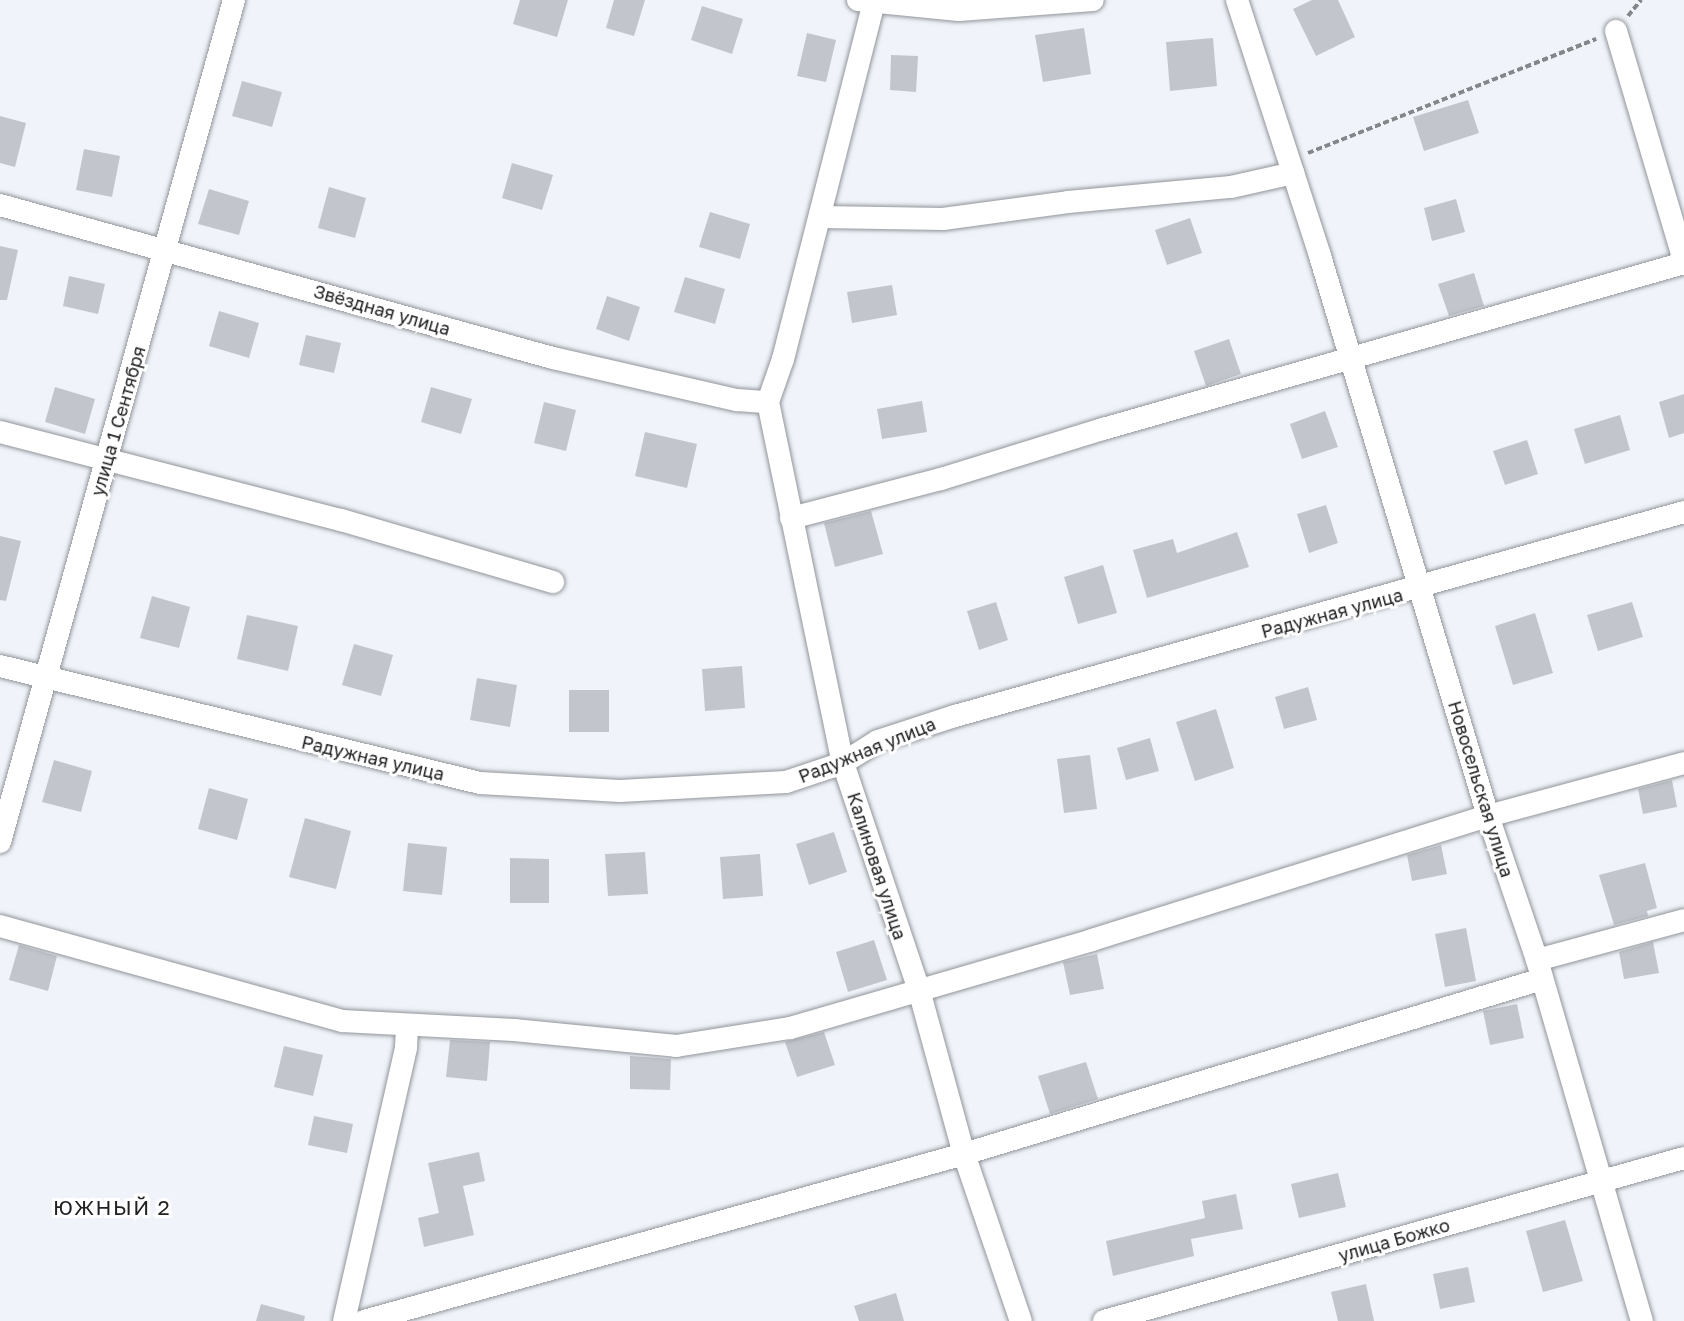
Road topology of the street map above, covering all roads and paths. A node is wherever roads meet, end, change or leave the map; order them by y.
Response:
1 (234, 0) edge
2 (1093, 0) edge
3 (1237, 0) edge
4 (866, 2) edge
5 (1616, 31) joint
6 (1291, 168) junction
7 (0, 205) edge
8 (821, 217) junction
9 (167, 250) junction
10 (1684, 262) edge
11 (1350, 357) junction
12 (768, 402) junction
13 (0, 432) edge
14 (107, 461) junction
15 (1684, 512) edge
16 (791, 518) junction
17 (553, 582) dead end
18 (1420, 589) junction
19 (0, 666) edge
20 (45, 679) junction
21 (843, 763) junction
22 (1684, 763) edge
23 (1488, 816) junction
24 (0, 842) edge
25 (1684, 920) edge
26 (0, 926) edge
27 (1540, 970) junction
28 (919, 990) junction
29 (407, 1027) junction
30 (964, 1154) junction
31 (1684, 1158) edge
32 (1601, 1182) junction
33 (344, 1321) edge
34 (364, 1321) edge
35 (1021, 1321) edge
36 (1104, 1321) edge
37 (1642, 1321) edge

1 - 9 street, улица 1 Сентября
2 - 4 street
3 - 6 street, Новосельская улица
4 - 8 street
5 - 6 path
5 - 10 street
6 - 8 street
6 - 11 street, Новосельская улица
7 - 9 street, Звёздная улица
8 - 12 street
9 - 12 street, Звёздная улица
9 - 14 street, улица 1 Сентября
10 - 11 street
11 - 16 street
11 - 18 street, Новосельская улица
12 - 16 street, Калиновая улица
13 - 14 street
14 - 17 street
14 - 20 street, улица 1 Сентября
15 - 18 street, Радужная улица
16 - 21 street, Калиновая улица
18 - 21 street, Радужная улица
18 - 23 street, Новосельская улица
19 - 20 street, Радужная улица
20 - 21 street, Радужная улица
20 - 24 street, улица 1 Сентября
21 - 28 street, Калиновая улица
22 - 23 street
23 - 27 street, Новосельская улица
23 - 28 street
25 - 27 street
26 - 29 street
27 - 30 street
27 - 32 street, Новосельская улица
28 - 29 street
28 - 30 street, Калиновая улица
29 - 33 street
30 - 34 street
30 - 35 street, Калиновая улица
31 - 32 street, улица Божко
32 - 36 street, улица Божко
32 - 37 street, Новосельская улица

